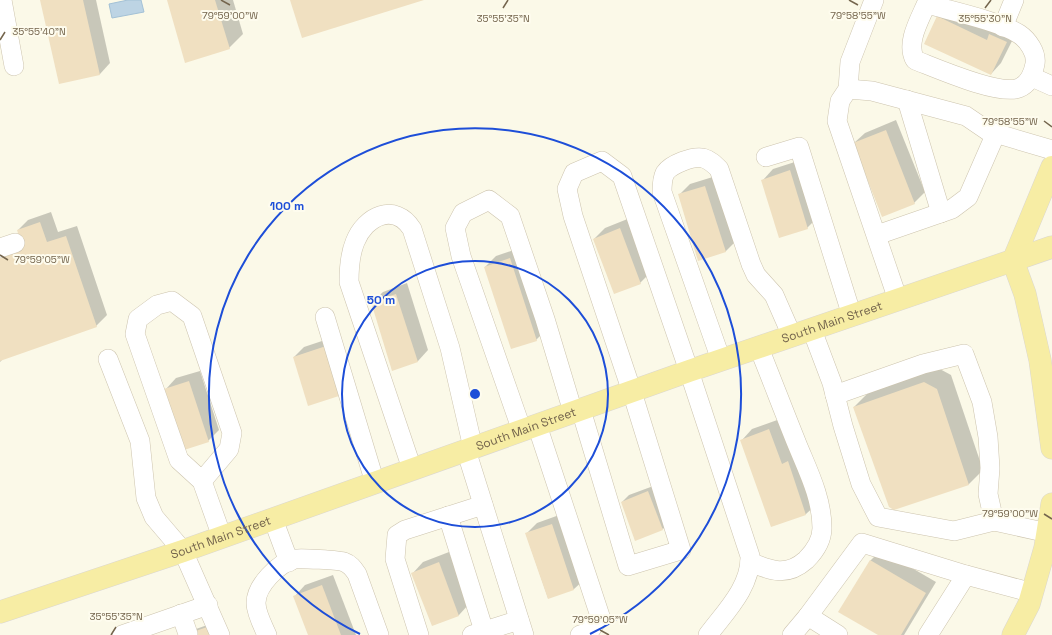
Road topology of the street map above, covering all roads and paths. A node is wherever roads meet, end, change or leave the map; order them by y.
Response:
1 (2, 0) edge
2 (874, 0) edge
3 (1014, 0) edge
4 (927, 2) edge
5 (1003, 28) junction
6 (14, 66) dead end
7 (1032, 77) junction
8 (1052, 86) edge
9 (848, 89) junction
10 (907, 100) junction
11 (996, 133) junction
12 (1052, 150) edge
13 (766, 157) dead end
14 (1052, 167) edge
15 (941, 213) junction
16 (877, 235) junction
17 (1052, 248) edge
18 (1013, 261) junction
19 (898, 300) junction
20 (852, 316) junction
21 (325, 317) dead end
22 (802, 333) junction
23 (759, 348) junction
24 (108, 359) dead end
25 (721, 360) junction
26 (689, 371) junction
27 (632, 392) junction
28 (835, 395) junction
29 (577, 411) junction
30 (530, 428) junction
31 (1052, 448) edge
32 (469, 449) junction
33 (412, 469) junction
34 (202, 481) junction
35 (375, 483) junction
36 (1052, 504) edge
37 (485, 513) junction
38 (448, 516) junction
39 (273, 518) junction
40 (994, 521) junction
41 (1048, 533) junction
42 (222, 537) junction
43 (183, 551) junction
44 (289, 562) junction
45 (750, 562) junction
46 (966, 575) junction
47 (1033, 593) junction
48 (208, 605) junction
49 (0, 612) edge
50 (181, 614) junction
51 (808, 616) junction
52 (521, 627) edge
53 (164, 628) edge
54 (141, 632) edge
55 (478, 633) edge
56 (188, 634) dead end
57 (122, 635) edge
58 (220, 635) edge
59 (267, 635) edge
60 (380, 635) edge
61 (419, 635) edge
62 (580, 635) edge
63 (708, 635) edge
64 (792, 635) edge
65 (838, 635) edge
66 (928, 635) edge
67 (1013, 635) edge

1 - 6 street
2 - 9 street
3 - 5 street
4 - 5 street
4 - 7 street
5 - 7 street
7 - 8 street
9 - 10 street
9 - 16 street
10 - 11 street
10 - 15 street
11 - 12 street
11 - 15 street
13 - 20 street
14 - 18 main road
15 - 16 street
16 - 19 street
17 - 18 main road, South Main Street
18 - 19 main road, South Main Street
18 - 31 main road
19 - 20 main road, South Main Street
20 - 22 main road, South Main Street
21 - 35 street
22 - 23 main road, South Main Street
22 - 25 street
22 - 28 street
23 - 25 main road, South Main Street
23 - 45 street
24 - 43 street
25 - 26 main road, South Main Street
26 - 27 main road, South Main Street
26 - 27 street
26 - 45 street
27 - 29 main road, South Main Street
27 - 29 street
28 - 40 street
28 - 40 street
29 - 30 main road, South Main Street
29 - 30 street
30 - 32 main road, South Main Street
30 - 62 street
32 - 33 main road, South Main Street
32 - 33 street
32 - 37 street
33 - 35 main road, South Main Street
34 - 34 street
34 - 42 street
35 - 39 main road, South Main Street
36 - 41 main road
37 - 38 street
37 - 52 street
38 - 55 street
38 - 61 street
39 - 42 main road, South Main Street
39 - 44 street
40 - 41 street
41 - 47 main road
42 - 43 main road, South Main Street
43 - 48 street
43 - 49 main road, South Main Street
44 - 59 street
44 - 60 street
45 - 63 street
46 - 47 street
46 - 51 street
46 - 66 street
47 - 67 main road
48 - 50 street
48 - 58 street
50 - 53 street
50 - 56 street
51 - 64 street
51 - 65 street
52 - 55 street
53 - 54 street
54 - 57 street

